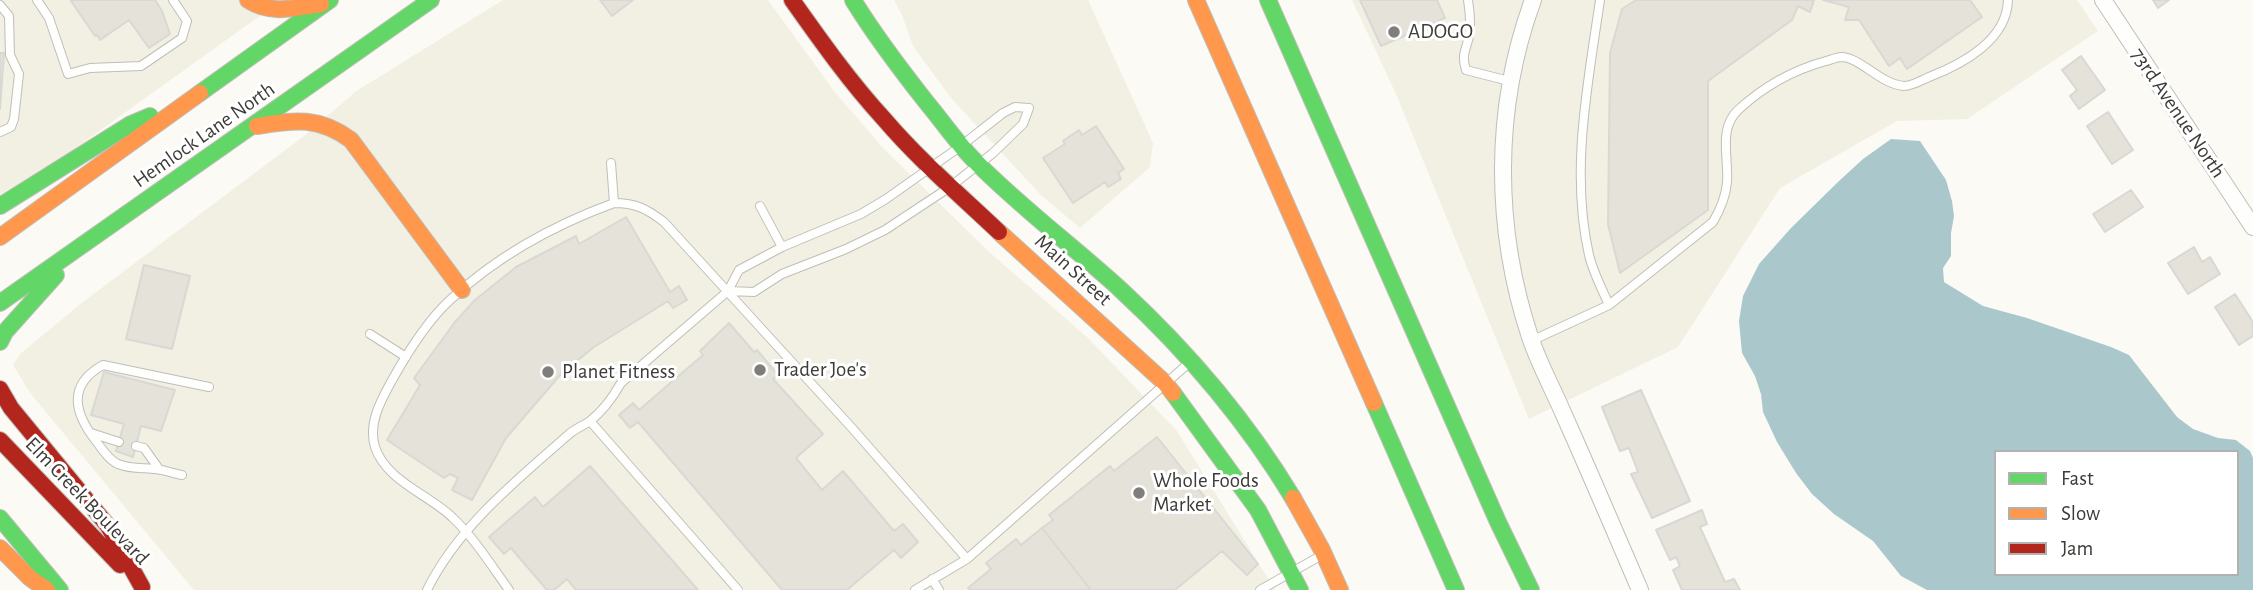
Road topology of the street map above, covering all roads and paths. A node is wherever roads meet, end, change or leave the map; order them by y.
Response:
1 (37, 0) edge
2 (173, 0) edge
3 (248, 0) edge
4 (431, 0) edge
5 (792, 0) edge
6 (853, 0) edge
7 (1195, 0) edge
8 (1268, 0) edge
9 (1468, 0) edge
10 (1533, 0) edge
11 (1600, 0) edge
12 (2008, 0) edge
13 (2103, 0) edge
14 (327, 2) edge
15 (0, 5) edge
16 (1509, 81) junction
17 (188, 101) junction
18 (254, 126) junction
19 (0, 132) edge
20 (961, 146) junction
21 (611, 163) dead end
22 (978, 165) junction
23 (930, 168) junction
24 (950, 187) junction
25 (614, 202) junction
26 (0, 206) edge
27 (760, 206) dead end
28 (2253, 227) edge
29 (0, 237) edge
30 (83, 245) junction
31 (782, 247) junction
32 (462, 290) junction
33 (728, 291) junction
34 (0, 303) edge
35 (1609, 305) junction
36 (370, 334) dead end
37 (1531, 341) junction
38 (0, 342) edge
39 (405, 357) junction
40 (1192, 360) junction
41 (1165, 383) junction
42 (209, 387) dead end
43 (0, 389) edge
44 (590, 421) junction
45 (88, 432) junction
46 (0, 440) edge
47 (119, 442) dead end
48 (136, 446) dead end
49 (159, 470) junction
50 (182, 475) dead end
51 (0, 519) edge
52 (466, 532) junction
53 (0, 548) edge
54 (1325, 554) junction
55 (967, 559) junction
56 (1291, 570) junction
57 (932, 579) junction
58 (143, 589) edge
59 (47, 590) edge
60 (60, 590) edge
61 (427, 590) edge
62 (509, 590) edge
63 (738, 590) edge
64 (915, 590) edge
65 (939, 590) edge
66 (1261, 590) edge
67 (1300, 590) edge
68 (1340, 590) edge
69 (1456, 590) edge
70 (1531, 590) edge
71 (1640, 590) edge

1 - 2 lane
3 - 14 main road
4 - 18 main road, Hemlock Lane North
5 - 23 main road, Main Street
6 - 20 main road, Main Street
7 - 69 main road
8 - 70 main road
9 - 16 lane
10 - 16 street
11 - 35 lane
12 - 35 lane
13 - 28 street, 73rd Avenue North
14 - 17 main road, Hemlock Lane North
15 - 19 lane
16 - 37 street
17 - 26 main road
17 - 29 main road, Hemlock Lane North
18 - 30 main road, Hemlock Lane North
18 - 32 main road
20 - 22 main road, Main Street
20 - 22 lane
20 - 23 lane
21 - 25 lane
22 - 24 lane
22 - 40 main road, Main Street
23 - 24 main road, Main Street
23 - 31 lane
24 - 33 lane
24 - 41 main road, Main Street
25 - 32 lane
25 - 33 lane
27 - 31 lane
30 - 34 main road, Hemlock Lane North
30 - 38 main road
31 - 33 lane
32 - 39 lane
33 - 44 lane
33 - 55 lane
35 - 37 lane
36 - 39 lane
37 - 71 street
39 - 52 lane
40 - 41 lane
40 - 54 main road, Main Street
41 - 55 lane
41 - 56 main road, Main Street
42 - 45 lane
43 - 58 main road
44 - 52 lane
44 - 63 lane
45 - 47 lane
45 - 49 lane
46 - 58 main road, Elm Creek Boulevard
48 - 49 lane
49 - 50 lane
51 - 60 main road
52 - 61 lane
52 - 62 lane
53 - 59 main road
54 - 56 lane
54 - 68 main road, Main Street
55 - 57 lane
56 - 66 lane
56 - 67 main road, Main Street
57 - 64 lane
57 - 65 lane

